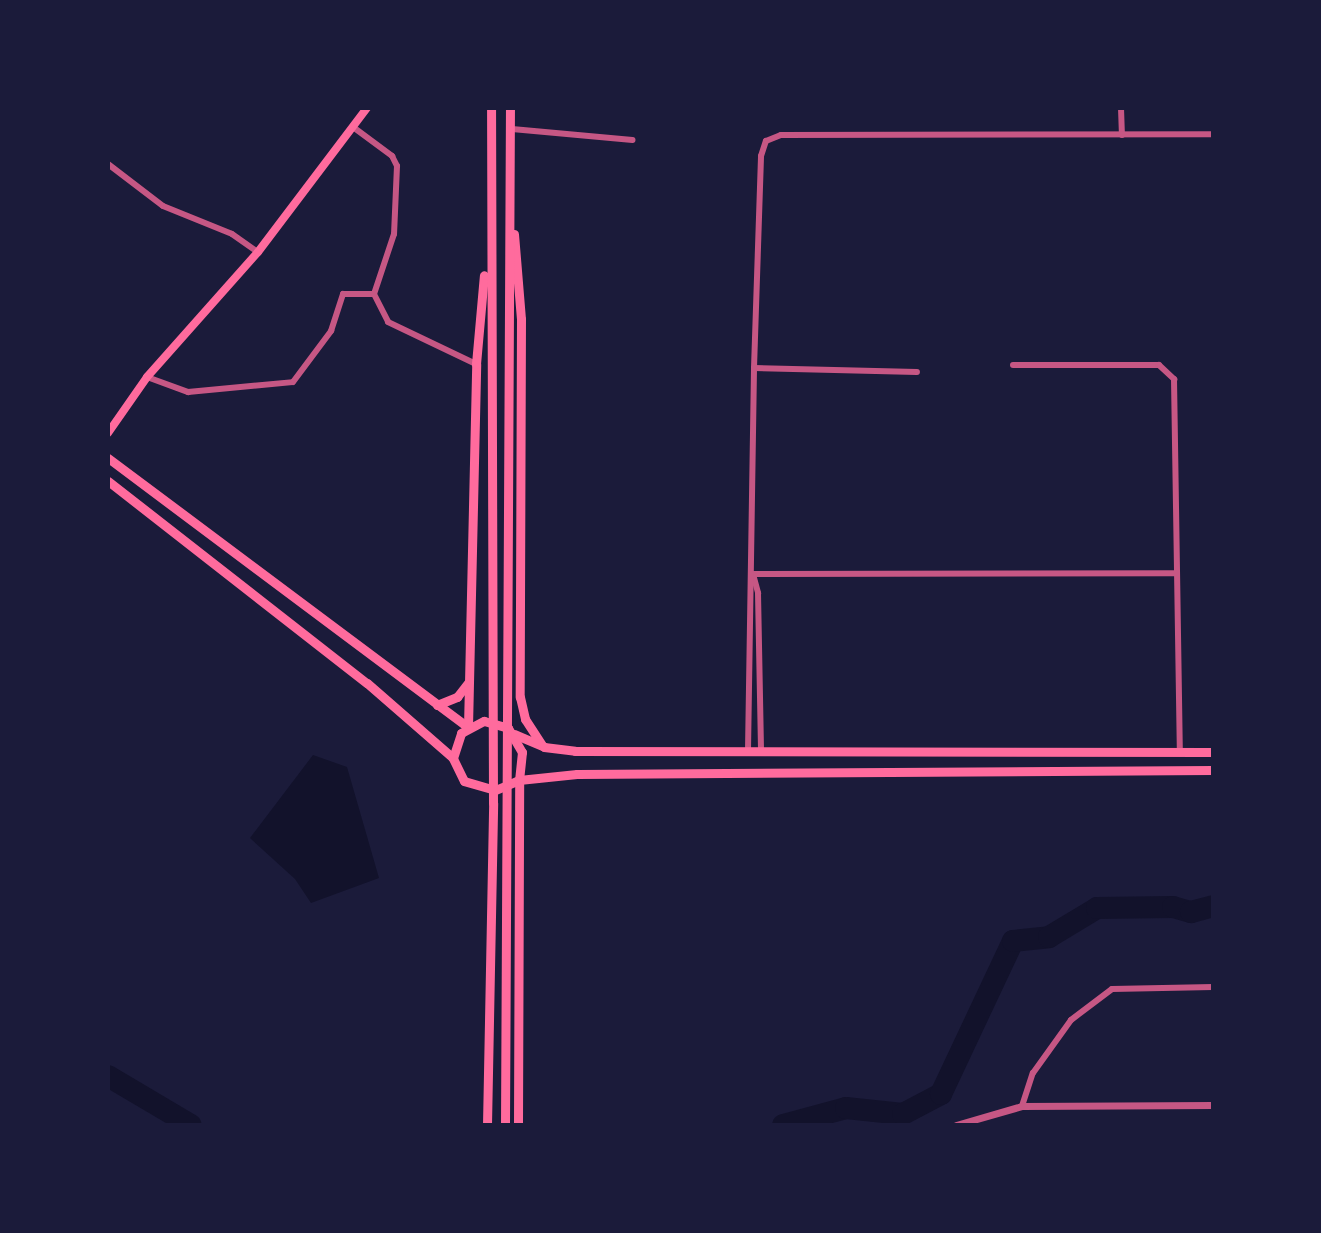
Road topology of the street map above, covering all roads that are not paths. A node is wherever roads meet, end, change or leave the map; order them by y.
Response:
1 (367, 108) edge
2 (491, 108) edge
3 (510, 108) edge
4 (1121, 108) edge
5 (353, 127) junction
6 (512, 129) junction
7 (1213, 134) edge
8 (1122, 135) junction
9 (632, 140) dead end
10 (108, 164) edge
11 (509, 204) junction
12 (489, 242) junction
13 (258, 252) junction
14 (374, 294) junction
15 (476, 364) junction
16 (1013, 365) dead end
17 (754, 368) junction
18 (917, 372) dead end
19 (147, 377) junction
20 (108, 433) edge
21 (108, 458) edge
22 (108, 481) edge
23 (1175, 573) junction
24 (753, 574) junction
25 (469, 680) junction
26 (437, 705) junction
27 (468, 727) junction
28 (514, 734) junction
29 (544, 747) junction
30 (748, 751) junction
31 (761, 751) junction
32 (1180, 752) junction
33 (1213, 752) edge
34 (453, 758) junction
35 (1213, 770) edge
36 (519, 780) junction
37 (1213, 987) edge
38 (1213, 1105) edge
39 (1022, 1106) junction
40 (487, 1125) edge
41 (505, 1125) edge
42 (518, 1125) edge
43 (956, 1125) edge

1 - 5 main road
2 - 12 main road
3 - 6 main road
4 - 8 street
5 - 13 main road
5 - 14 street
6 - 9 street
6 - 11 main road
7 - 8 street
8 - 17 street
10 - 13 street
11 - 29 main road
11 - 41 main road
12 - 15 main road
12 - 40 main road
13 - 19 main road
14 - 15 street
14 - 19 street
15 - 25 main road
16 - 23 street
17 - 18 street
17 - 24 street
19 - 20 main road
21 - 26 main road
22 - 34 main road
23 - 24 street
23 - 32 street
24 - 30 street
24 - 31 street
25 - 26 main road
25 - 27 main road
26 - 27 main road
27 - 28 main road
27 - 34 main road
28 - 29 main road
28 - 36 main road
29 - 30 main road
30 - 31 main road
31 - 32 main road
32 - 33 main road
34 - 36 main road
35 - 36 main road
36 - 42 main road
37 - 39 street
38 - 39 street
39 - 43 street

